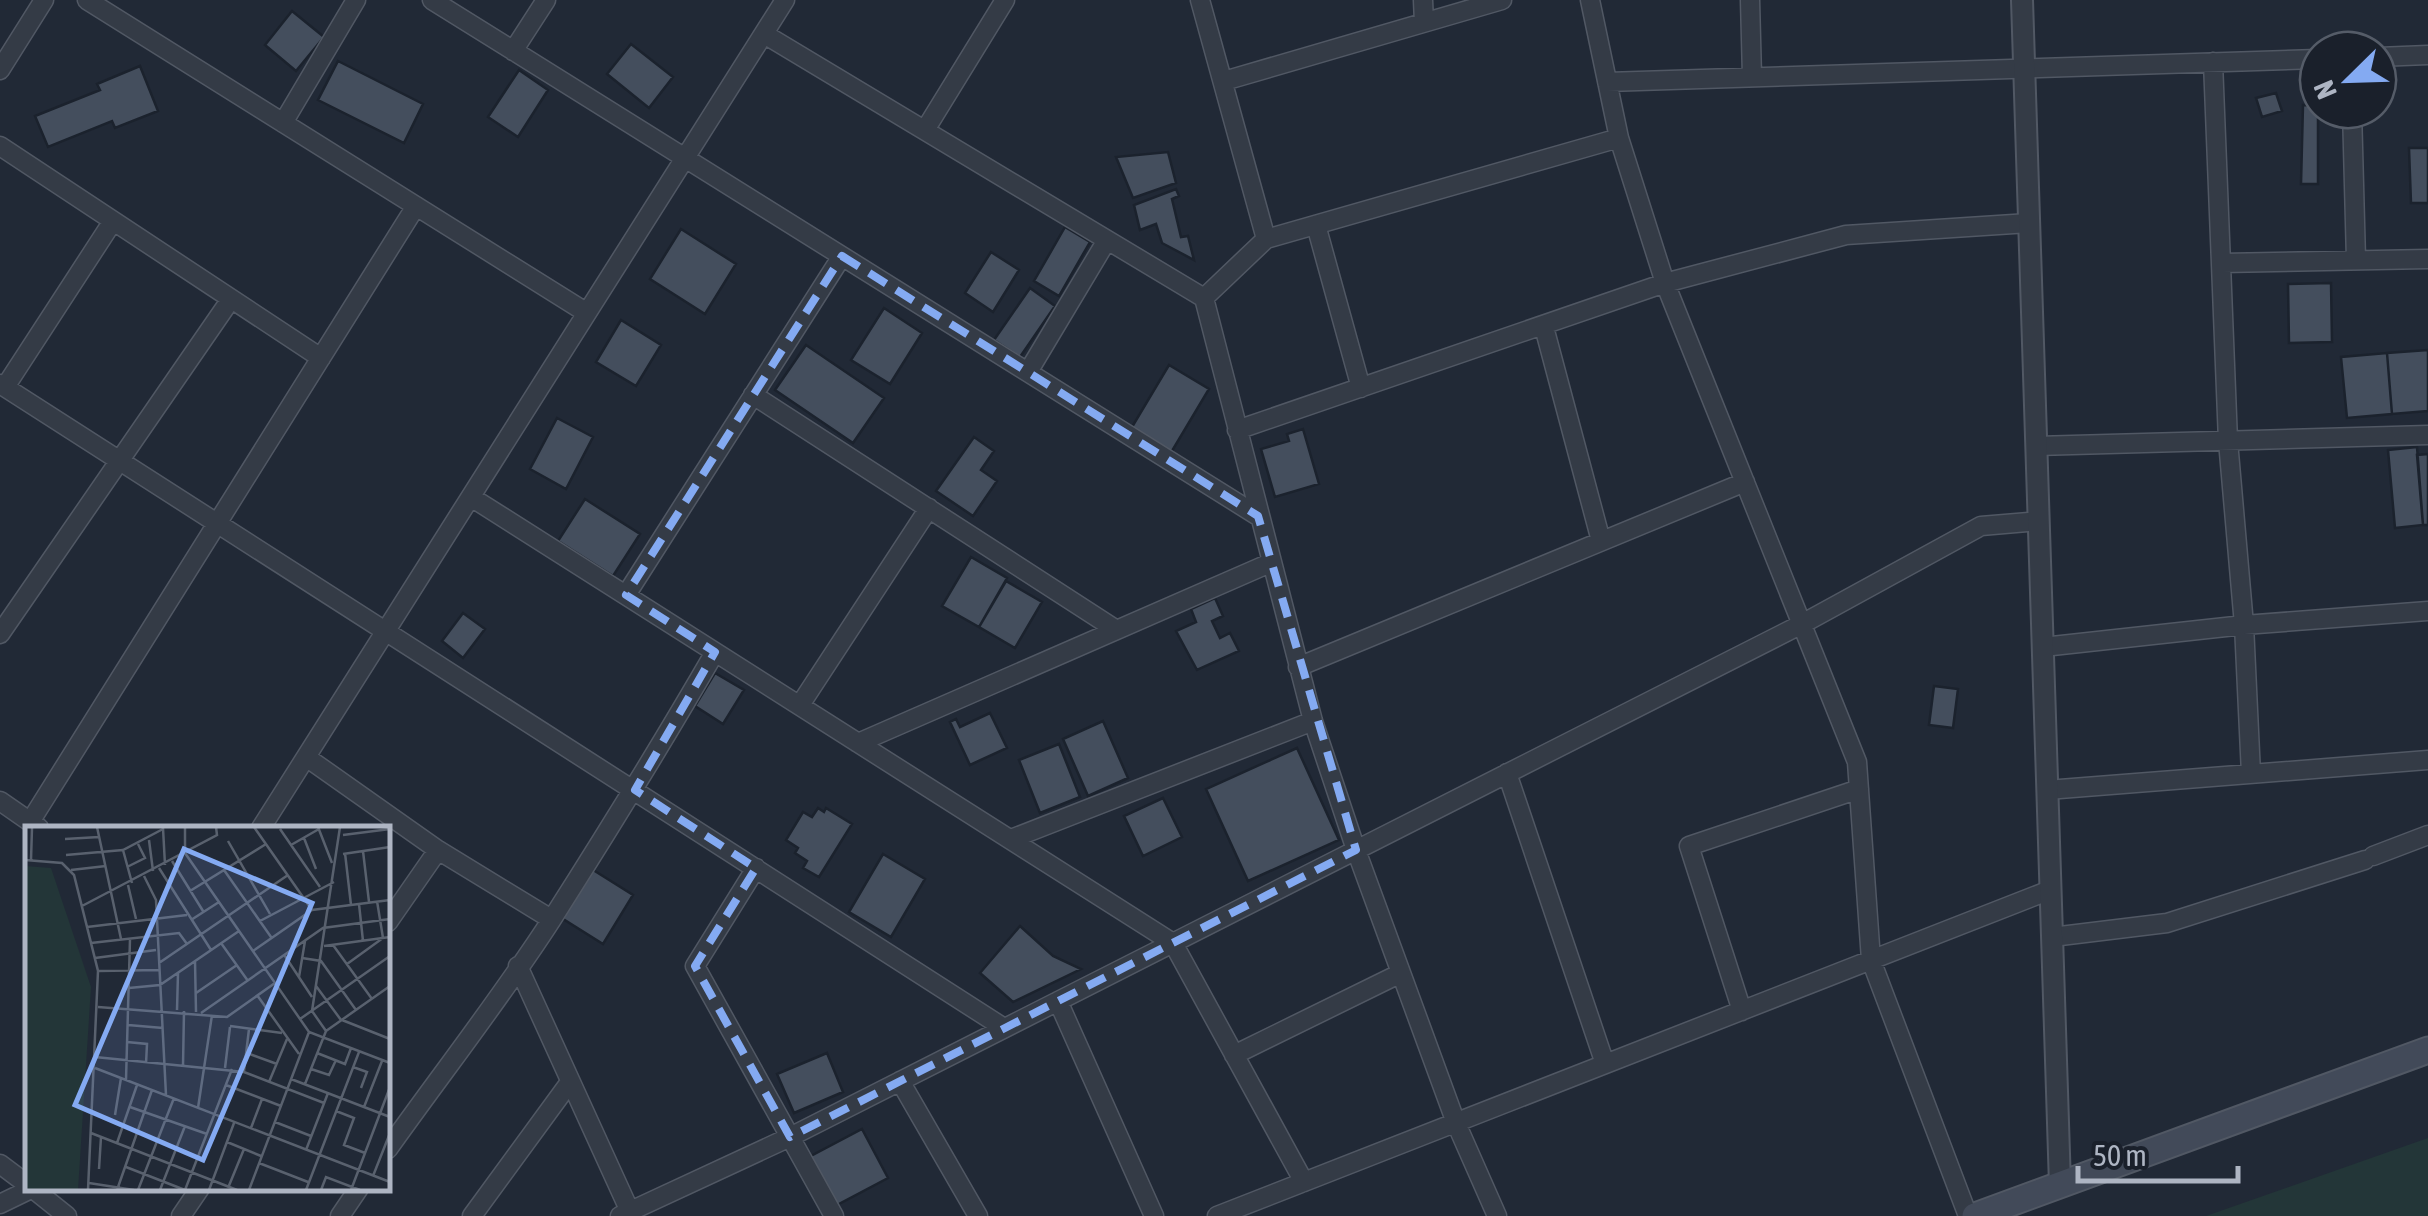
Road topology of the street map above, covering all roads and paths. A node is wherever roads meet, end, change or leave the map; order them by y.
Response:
1 (44, 0) edge
2 (87, 0) edge
3 (356, 0) edge
4 (432, 0) edge
5 (546, 0) edge
6 (786, 0) edge
7 (1005, 0) edge
8 (1200, 0) edge
9 (1423, 0) edge
10 (1502, 0) edge
11 (1590, 0) edge
12 (1750, 0) edge
13 (2022, 0) edge
14 (1424, 23) junction
15 (764, 34) junction
16 (513, 50) junction
17 (2428, 55) edge
18 (2398, 56) edge
19 (2298, 59) edge
20 (2213, 62) junction
21 (2024, 68) junction
22 (0, 70) edge
23 (1752, 77) junction
24 (1224, 81) junction
25 (1607, 82) junction
26 (283, 123) junction
27 (925, 130) junction
28 (2353, 130) edge
29 (1619, 138) junction
30 (0, 146) edge
31 (685, 158) junction
32 (416, 206) junction
33 (113, 221) junction
34 (2029, 224) junction
35 (1316, 225) junction
36 (1266, 239) junction
37 (1107, 240) junction
38 (842, 256) junction
39 (2428, 259) edge
40 (2356, 260) junction
41 (2222, 263) junction
42 (1665, 284) junction
43 (1204, 298) junction
44 (232, 299) junction
45 (587, 313) junction
46 (1544, 327) junction
47 (320, 358) junction
48 (1028, 372) junction
49 (3, 386) edge
50 (1361, 388) junction
51 (753, 395) junction
52 (1237, 430) junction
53 (2428, 434) edge
54 (2228, 440) junction
55 (2036, 446) junction
56 (120, 460) junction
57 (1745, 482) junction
58 (471, 497) junction
59 (929, 508) junction
60 (1258, 516) junction
61 (2038, 521) junction
62 (217, 522) junction
63 (1601, 542) junction
64 (1270, 563) junction
65 (626, 595) junction
66 (2428, 611) edge
67 (1802, 624) junction
68 (2244, 625) junction
69 (1115, 629) junction
70 (386, 630) junction
71 (0, 634) edge
72 (2043, 647) junction
73 (715, 652) junction
74 (1298, 668) junction
75 (800, 706) junction
76 (1313, 721) junction
77 (858, 742) junction
78 (306, 758) junction
79 (2428, 760) edge
80 (1507, 773) junction
81 (2251, 774) junction
82 (636, 790) junction
83 (1860, 790) junction
84 (2047, 790) junction
85 (0, 801) edge
86 (35, 825) edge
87 (262, 826) edge
88 (2428, 835) edge
89 (1011, 839) junction
90 (438, 850) junction
91 (1356, 850) junction
92 (756, 868) junction
93 (2050, 890) junction
94 (390, 919) edge
95 (551, 919) junction
96 (2052, 937) junction
97 (1173, 942) junction
98 (1871, 960) junction
99 (518, 966) junction
100 (1401, 972) junction
101 (1058, 1001) junction
102 (1742, 1010) junction
103 (1004, 1028) junction
104 (2428, 1050) edge
105 (1234, 1055) junction
106 (1605, 1064) junction
107 (900, 1081) junction
108 (570, 1082) junction
109 (1456, 1122) junction
110 (790, 1137) junction
111 (390, 1146) edge
112 (0, 1164) edge
113 (1304, 1182) junction
114 (25, 1183) edge
115 (2060, 1185) junction
116 (25, 1191) edge
117 (35, 1191) edge
118 (198, 1191) edge
119 (357, 1191) edge
120 (0, 1204) edge
121 (627, 1215) edge
122 (67, 1216) edge
123 (180, 1216) edge
124 (340, 1216) edge
125 (472, 1216) edge
126 (834, 1216) edge
127 (978, 1216) edge
128 (1154, 1216) edge
129 (1217, 1216) edge
130 (1496, 1216) edge
131 (1971, 1216) edge

1 - 22 street
2 - 26 street
3 - 26 street
4 - 16 street
5 - 16 street
6 - 15 street
7 - 27 street
8 - 24 street
9 - 14 street
10 - 14 street
11 - 25 street
12 - 23 street
13 - 21 street
14 - 24 street
15 - 27 street
15 - 31 street
16 - 31 street
17 - 18 street
19 - 20 street
20 - 21 street
20 - 41 street
21 - 23 street
21 - 34 street
23 - 25 street
24 - 36 street
25 - 29 street
26 - 32 street
27 - 37 street
28 - 40 street
29 - 35 street
29 - 42 street
30 - 33 street
31 - 38 street
31 - 45 street
32 - 45 street
32 - 47 street
33 - 44 street
33 - 49 street
34 - 42 street
34 - 55 street
35 - 36 street
35 - 50 street
36 - 43 street
37 - 43 street
37 - 48 street
38 - 48 street
38 - 51 street
39 - 40 street
40 - 41 street
41 - 54 street
42 - 46 street
42 - 57 street
43 - 52 street
44 - 47 street
44 - 56 street
45 - 58 street
46 - 50 street
46 - 63 street
47 - 62 street
48 - 60 street
49 - 56 street
50 - 52 street
51 - 59 street
51 - 65 street
52 - 60 street
53 - 54 street
54 - 55 street
54 - 68 street
55 - 61 street
56 - 62 street
56 - 71 street
57 - 63 street
57 - 67 street
58 - 65 street
58 - 70 street
59 - 69 street
59 - 75 street
60 - 64 street
61 - 67 street
61 - 72 street
62 - 70 street
62 - 86 street
63 - 74 street
64 - 69 street
64 - 74 street
65 - 73 street
66 - 68 street
67 - 80 street
67 - 83 street
68 - 72 street
68 - 81 street
69 - 77 street
70 - 78 street
70 - 82 street
72 - 84 street
73 - 75 street
73 - 82 street
74 - 76 street
75 - 77 street
76 - 89 street
76 - 91 street
77 - 89 street
78 - 87 street
78 - 90 street
79 - 81 street
80 - 91 street
80 - 106 street
81 - 84 street
82 - 92 street
82 - 95 street
83 - 98 street
83 - 102 street
84 - 93 street
85 - 86 street
88 - 96 street
89 - 97 street
90 - 94 street
90 - 95 street
91 - 97 street
91 - 100 street
92 - 103 street
92 - 110 street
93 - 96 street
93 - 98 street
95 - 99 street
96 - 115 street
97 - 101 street
97 - 105 street
98 - 102 street
98 - 131 street
99 - 108 street
99 - 111 street
100 - 105 street
100 - 109 street
101 - 103 street
101 - 128 street
102 - 106 street
103 - 107 street
104 - 115 main road
105 - 113 street
106 - 109 street
107 - 110 street
107 - 127 street
108 - 121 street
108 - 125 street
109 - 113 street
109 - 130 street
110 - 121 street
110 - 126 street
112 - 114 street
113 - 129 street
115 - 131 main road
116 - 120 street
117 - 122 street
118 - 123 street
119 - 124 street

